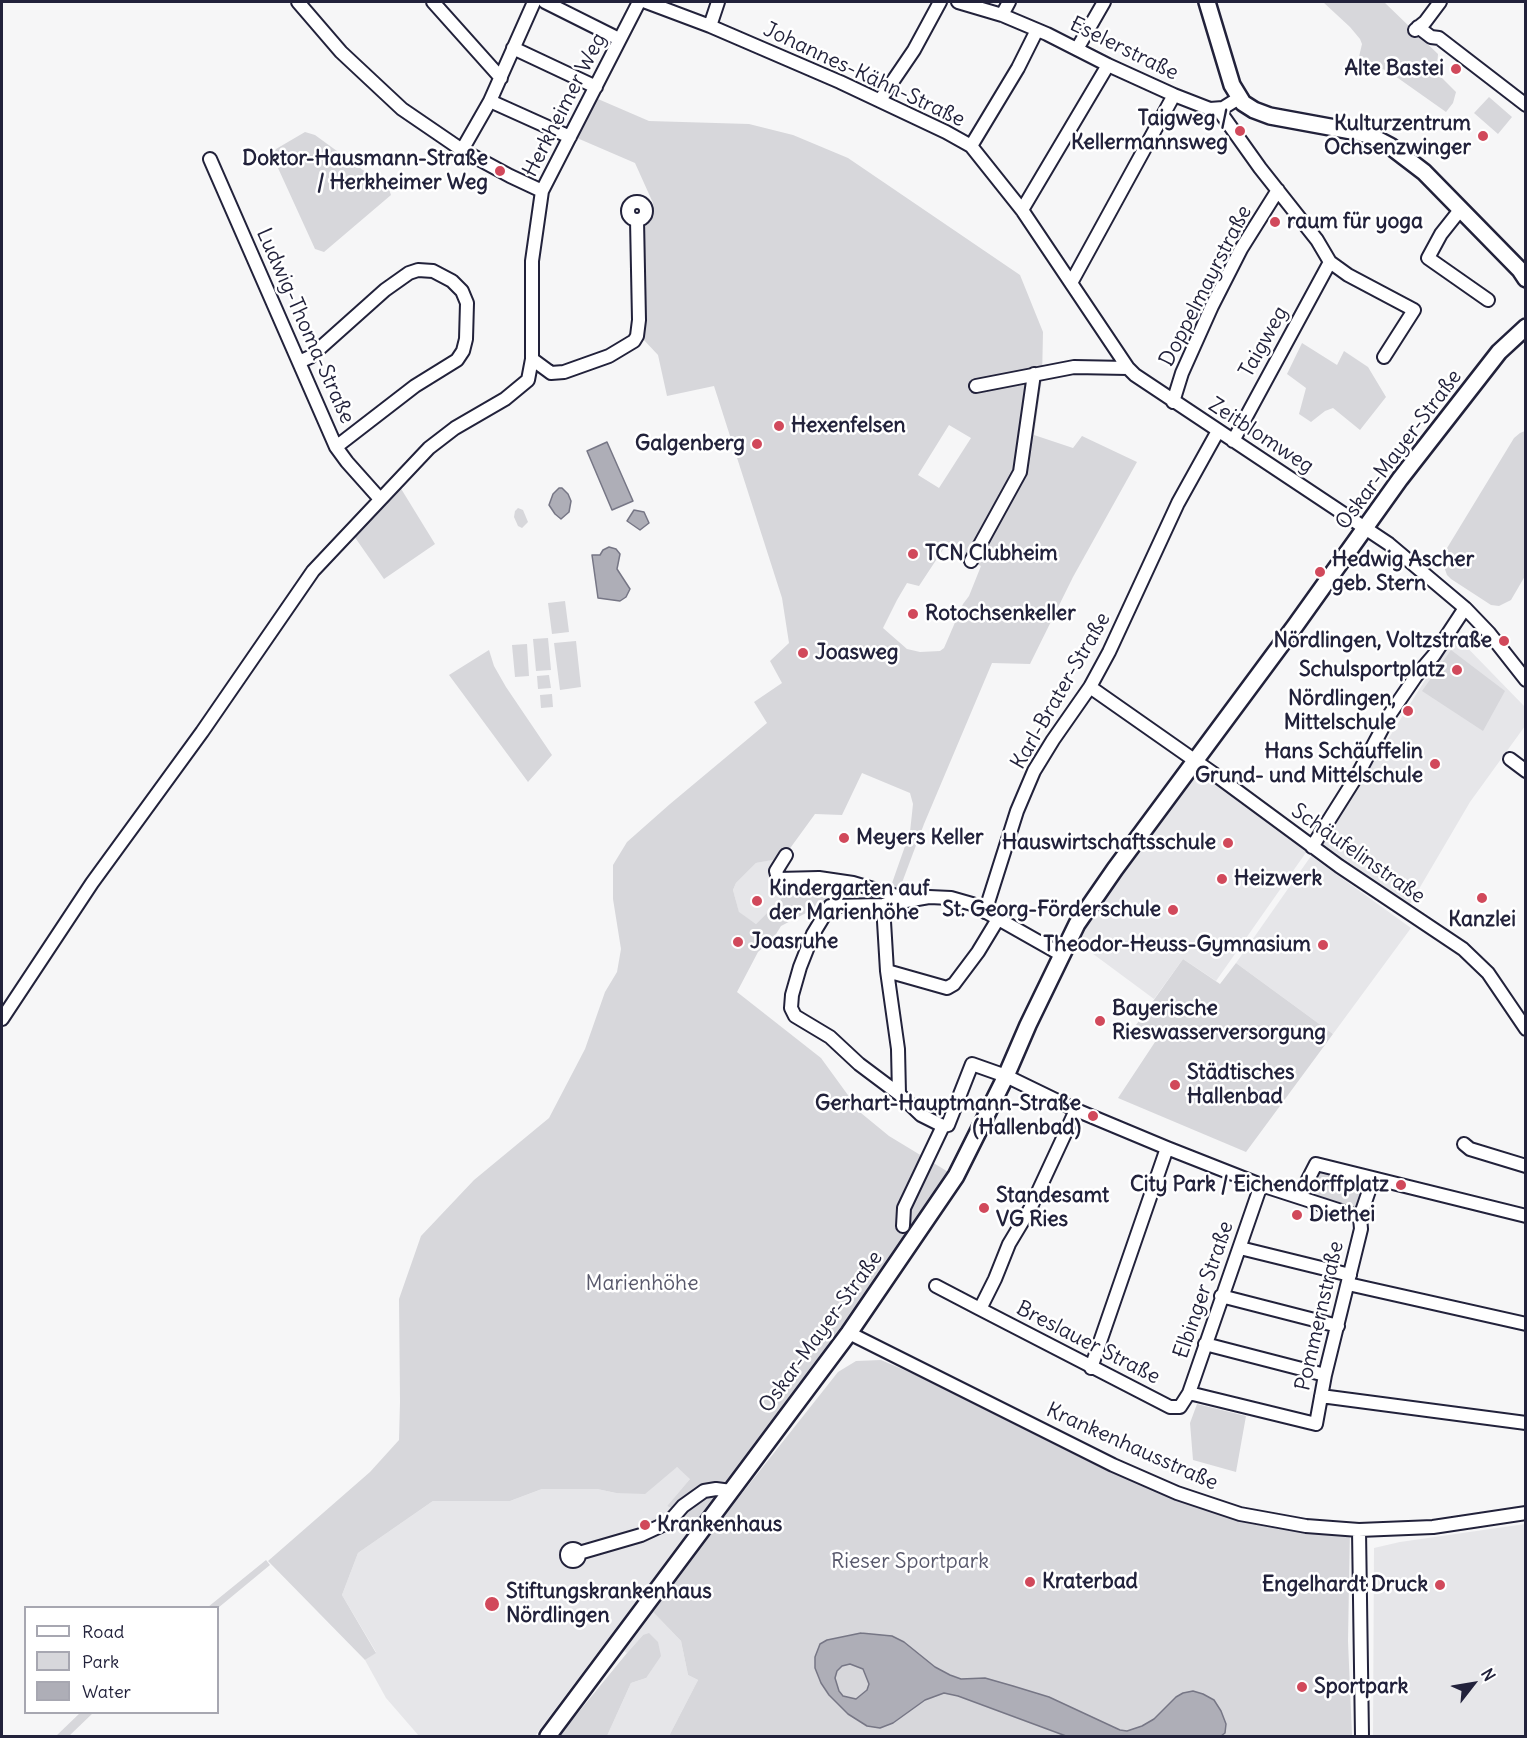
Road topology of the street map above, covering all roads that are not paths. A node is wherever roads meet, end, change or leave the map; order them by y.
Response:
1 (298, 2) edge
2 (433, 2) edge
3 (534, 2) edge
4 (545, 2) edge
5 (639, 2) edge
6 (646, 2) edge
7 (718, 2) edge
8 (940, 2) edge
9 (958, 2) edge
10 (1009, 2) edge
11 (1104, 2) edge
12 (1207, 2) edge
13 (1440, 2) edge
14 (1002, 15) junction
15 (710, 26) junction
16 (1037, 30) junction
17 (619, 39) junction
18 (513, 48) junction
19 (1077, 49) junction
20 (1107, 65) junction
21 (501, 78) junction
22 (596, 87) junction
23 (1174, 95) junction
24 (1239, 98) junction
25 (880, 100) junction
26 (490, 101) junction
27 (1526, 105) edge
28 (1218, 109) junction
29 (570, 137) junction
30 (970, 146) junction
31 (462, 150) junction
32 (210, 159) dead end
33 (1278, 190) junction
34 (542, 191) junction
35 (1022, 210) junction
36 (1460, 210) junction
37 (637, 220) dead end
38 (1330, 262) junction
39 (1526, 279) edge
40 (1071, 283) junction
41 (1488, 300) dead end
42 (1526, 327) edge
43 (1384, 357) dead end
44 (532, 359) junction
45 (299, 362) junction
46 (1131, 372) junction
47 (1034, 374) junction
48 (976, 386) dead end
49 (1173, 402) junction
50 (1218, 431) junction
51 (1233, 441) junction
52 (336, 447) junction
53 (380, 499) junction
54 (1366, 527) junction
55 (971, 561) dead end
56 (1466, 608) junction
57 (1526, 680) edge
58 (1090, 687) junction
59 (1195, 759) junction
60 (1510, 759) dead end
61 (1526, 771) edge
62 (1312, 847) junction
63 (786, 855) dead end
64 (911, 900) junction
65 (883, 905) junction
66 (985, 912) junction
67 (998, 919) junction
68 (1062, 955) junction
69 (887, 971) junction
70 (2, 1019) edge
71 (1526, 1029) edge
72 (1006, 1076) junction
73 (899, 1095) junction
74 (1076, 1110) junction
75 (943, 1126) junction
76 (1464, 1144) dead end
77 (1167, 1148) junction
78 (1526, 1166) edge
79 (1377, 1180) junction
80 (1261, 1185) junction
81 (1299, 1197) junction
82 (1526, 1216) edge
83 (1360, 1217) junction
84 (903, 1226) dead end
85 (1240, 1248) junction
86 (1349, 1280) junction
87 (936, 1286) dead end
88 (1221, 1296) junction
89 (980, 1309) junction
90 (1526, 1324) edge
91 (1338, 1326) junction
92 (849, 1333) junction
93 (1205, 1344) junction
94 (1091, 1368) junction
95 (1325, 1375) junction
96 (1189, 1393) junction
97 (1321, 1396) junction
98 (1180, 1407) joint
99 (1526, 1423) edge
100 (731, 1491) junction
101 (1526, 1513) edge
102 (1359, 1530) junction
103 (579, 1553) dead end
104 (548, 1737) edge
105 (1362, 1737) edge

1 - 31 street
2 - 21 street
3 - 18 street
4 - 17 street
5 - 17 street, Herkheimer Weg
6 - 15 street, Johannes-Kähn-Straße
7 - 15 street
8 - 25 street
9 - 14 street, Eselerstraße
10 - 14 street
11 - 19 street
12 - 24 main road
13 - 27 street
14 - 16 street, Eselerstraße
15 - 25 street, Johannes-Kähn-Straße
16 - 19 street, Eselerstraße
16 - 30 street
17 - 22 street, Herkheimer Weg
18 - 21 street
18 - 22 street
19 - 20 street, Eselerstraße
20 - 23 street, Eselerstraße
20 - 35 street
21 - 26 street
22 - 29 street, Herkheimer Weg
23 - 28 street, Eselerstraße
23 - 40 street
24 - 28 street
24 - 36 main road
25 - 30 street, Johannes-Kähn-Straße
26 - 29 street
26 - 31 street
28 - 33 street
29 - 34 street, Herkheimer Weg
30 - 35 street, Johannes-Kähn-Straße
31 - 34 street
32 - 45 street, Ludwig-Thoma-Straße
33 - 38 street
33 - 49 street, Doppelmayrstraße
34 - 44 street, Herkheimer Weg
35 - 40 street, Johannes-Kähn-Straße
36 - 39 main road
36 - 41 street
37 - 44 street
38 - 43 street
38 - 51 street, Taigweg
40 - 46 street, Johannes-Kähn-Straße
42 - 54 main road, Oskar-Mayer-Straße
44 - 53 street, Herkheimer Weg
45 - 52 street, Ludwig-Thoma-Straße
45 - 52 street
46 - 47 street
46 - 49 street, Zeitblomweg
47 - 48 street
47 - 55 street
49 - 50 street, Zeitblomweg
50 - 51 street, Zeitblomweg
50 - 58 street, Karl-Brater-Straße
51 - 54 street, Zeitblomweg
52 - 53 street, Ludwig-Thoma-Straße
53 - 70 street, Herkheimer Weg
54 - 56 street, Zeitblomweg
54 - 59 main road, Oskar-Mayer-Straße
56 - 57 street, Zeitblomweg
56 - 62 street
58 - 59 street, Schäufelinstraße
58 - 66 street, Karl-Brater-Straße
59 - 62 street, Schäufelinstraße
59 - 68 main road, Oskar-Mayer-Straße
60 - 61 street
62 - 71 street, Schäufelinstraße
63 - 64 street
64 - 65 street
64 - 66 street
65 - 69 street
65 - 73 street
66 - 67 street
67 - 68 street
67 - 69 street
68 - 72 main road, Oskar-Mayer-Straße
69 - 73 street
72 - 74 street
72 - 75 street
72 - 92 main road, Oskar-Mayer-Straße
73 - 75 street
74 - 77 street
74 - 89 street
75 - 84 street
76 - 78 street
77 - 80 street
77 - 94 street
79 - 81 street
79 - 82 street
79 - 83 street, Pommernstraße
80 - 81 street
80 - 85 street, Elbinger Straße
81 - 83 street
83 - 86 street, Pommernstraße
85 - 86 street
85 - 88 street, Elbinger Straße
86 - 90 street
86 - 91 street, Pommernstraße
87 - 89 street, Breslauer Straße
88 - 91 street
88 - 93 street, Elbinger Straße
89 - 94 street, Breslauer Straße
91 - 95 street, Pommernstraße
92 - 100 main road, Oskar-Mayer-Straße
92 - 102 street, Krankenhausstraße
93 - 95 street
93 - 96 street, Elbinger Straße
94 - 98 street, Breslauer Straße
95 - 97 street, Pommernstraße
96 - 97 street, Pommernstraße
96 - 98 street, Elbinger Straße
97 - 99 street
100 - 103 street
100 - 104 main road, Oskar-Mayer-Straße
101 - 102 street, Krankenhausstraße
102 - 105 street

